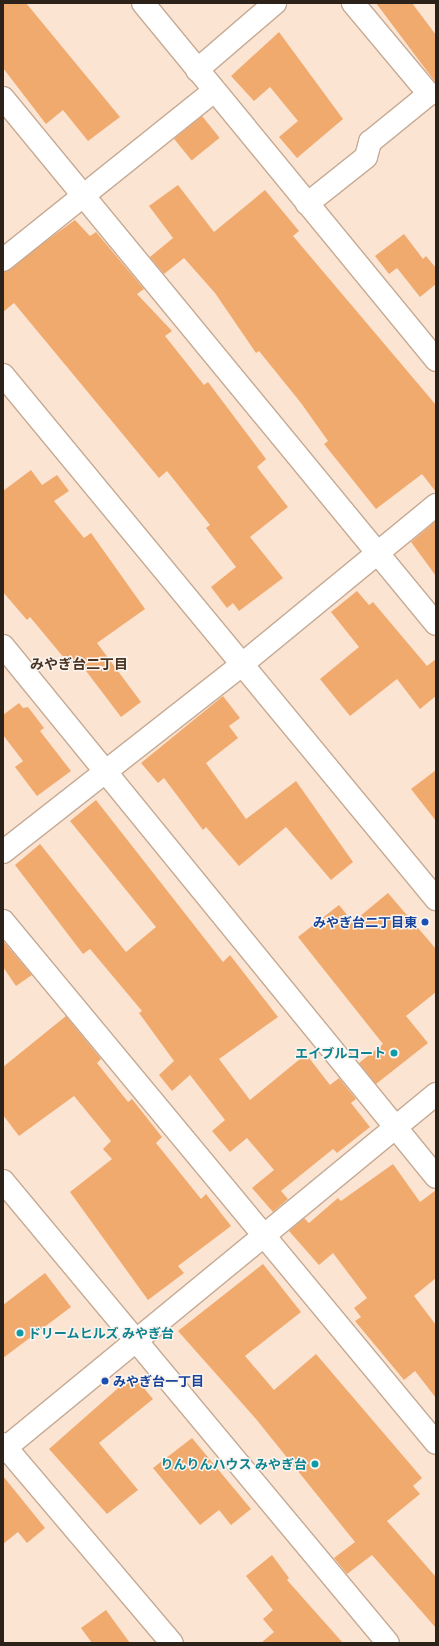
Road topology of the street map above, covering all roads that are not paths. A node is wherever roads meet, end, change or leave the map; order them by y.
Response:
1 (142, 3) edge
2 (275, 3) edge
3 (353, 3) edge
4 (197, 70) junction
5 (214, 91) junction
6 (3, 98) edge
7 (83, 196) junction
8 (308, 204) junction
9 (3, 260) edge
10 (436, 360) edge
11 (3, 375) edge
12 (436, 505) edge
13 (379, 553) junction
14 (436, 624) edge
15 (3, 646) edge
16 (240, 666) junction
17 (105, 772) junction
18 (3, 852) edge
19 (436, 899) edge
20 (3, 921) edge
21 (436, 1094) edge
22 (395, 1128) junction
23 (436, 1177) edge
24 (3, 1181) edge
25 (262, 1237) junction
26 (134, 1340) junction
27 (436, 1443) edge
28 (4, 1447) edge
29 (172, 1643) edge
30 (388, 1643) edge

1 - 4 street
2 - 4 street
3 - 8 street
4 - 5 street
5 - 7 street
5 - 8 street
6 - 7 street
7 - 9 street
7 - 13 street
8 - 10 street
11 - 16 street
12 - 13 street
13 - 14 street
13 - 16 street
15 - 17 street
16 - 17 street
16 - 19 street
17 - 18 street
17 - 22 street
20 - 25 street
21 - 22 street
22 - 23 street
22 - 25 street
24 - 26 street
25 - 26 street
25 - 27 street
26 - 28 street
26 - 30 street
28 - 29 street

